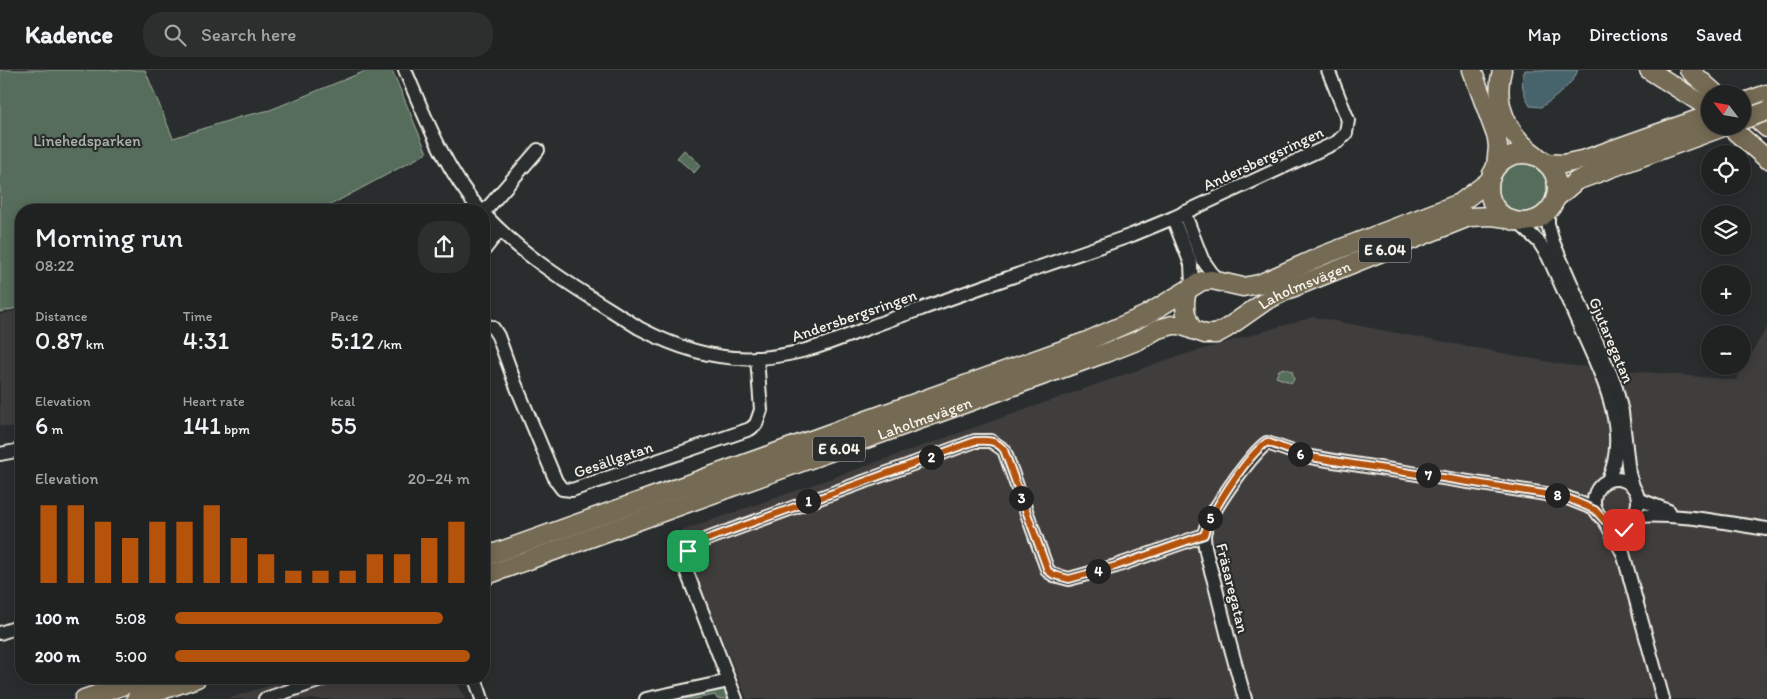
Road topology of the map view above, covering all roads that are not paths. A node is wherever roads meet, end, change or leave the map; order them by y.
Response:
1 (405, 70) edge
2 (1328, 70) edge
3 (1472, 70) edge
4 (1502, 70) edge
5 (1648, 70) edge
6 (1663, 70) edge
7 (1689, 70) edge
8 (1706, 70) edge
9 (1721, 85) edge
10 (1701, 91) edge
11 (1701, 99) edge
12 (1701, 101) edge
13 (1765, 101) edge
14 (1751, 103) edge
15 (1701, 112) edge
16 (1751, 113) edge
17 (1751, 113) edge
18 (1751, 124) edge
19 (1767, 128) edge
20 (1702, 135) edge
21 (1738, 135) edge
22 (1767, 137) edge
23 (538, 150) dead end
24 (1767, 159) edge
25 (1542, 160) junction
26 (1493, 173) junction
27 (475, 204) edge
28 (1551, 205) junction
29 (490, 206) edge
30 (1178, 215) junction
31 (490, 220) edge
32 (1512, 220) junction
33 (499, 231) junction
34 (490, 242) edge
35 (1218, 282) junction
36 (1189, 288) junction
37 (490, 327) edge
38 (1193, 330) junction
39 (757, 358) junction
40 (15, 451) edge
41 (0, 454) edge
42 (1608, 480) junction
43 (1633, 486) junction
44 (1596, 489) junction
45 (1565, 497) junction
46 (1638, 498) junction
47 (1595, 510) junction
48 (1684, 516) junction
49 (1629, 518) junction
50 (1605, 521) junction
51 (1767, 529) edge
52 (1204, 535) junction
53 (1623, 554) junction
54 (490, 555) edge
55 (490, 574) edge
56 (15, 628) edge
57 (0, 633) edge
58 (729, 681) junction
59 (128, 684) edge
60 (180, 684) edge
61 (309, 684) edge
62 (477, 684) edge
63 (84, 699) edge
64 (136, 699) edge
65 (265, 699) edge
66 (482, 699) edge
67 (646, 699) edge
68 (736, 699) edge
69 (1245, 699) edge
70 (1663, 699) edge

1 - 27 street
2 - 30 street, Andersbergsringen
3 - 26 highway
4 - 25 highway
5 - 12 highway
6 - 11 highway
7 - 10 highway
8 - 9 highway
13 - 14 highway
13 - 16 highway, bridge
15 - 25 highway, Laholmsvägen
17 - 19 highway
18 - 22 highway
20 - 28 highway, Laholmsvägen
21 - 24 highway
23 - 29 street
25 - 26 highway, Laholmsvägen
25 - 28 highway
26 - 32 highway
26 - 35 highway, Laholmsvägen / E 6.04
28 - 32 highway, Laholmsvägen
28 - 43 street, Gjutaregatan
30 - 35 street
30 - 36 street
30 - 39 street, Andersbergsringen
31 - 33 street, Andersbergsringen
32 - 38 highway, Laholmsvägen / E 6.04
32 - 42 street, Gjutaregatan
33 - 34 street
33 - 39 street, Andersbergsringen
35 - 36 highway, Laholmsvägen / E 6.04
36 - 38 highway
36 - 54 highway, Laholmsvägen / E 6.04
37 - 39 street, Gesällgatan
38 - 55 highway, Laholmsvägen / E 6.04
40 - 41 street
42 - 43 street
42 - 44 street
43 - 46 street
44 - 45 street
44 - 47 street
45 - 47 street
45 - 52 street, Fräsaregatan
46 - 48 street
46 - 49 street
47 - 50 street
48 - 49 street
48 - 51 street
49 - 50 street
49 - 53 street
50 - 53 street
52 - 58 street
52 - 69 street, Fräsaregatan
53 - 70 street
56 - 57 street
58 - 67 street
58 - 68 street
59 - 63 highway
60 - 64 highway
61 - 65 street
62 - 66 street

